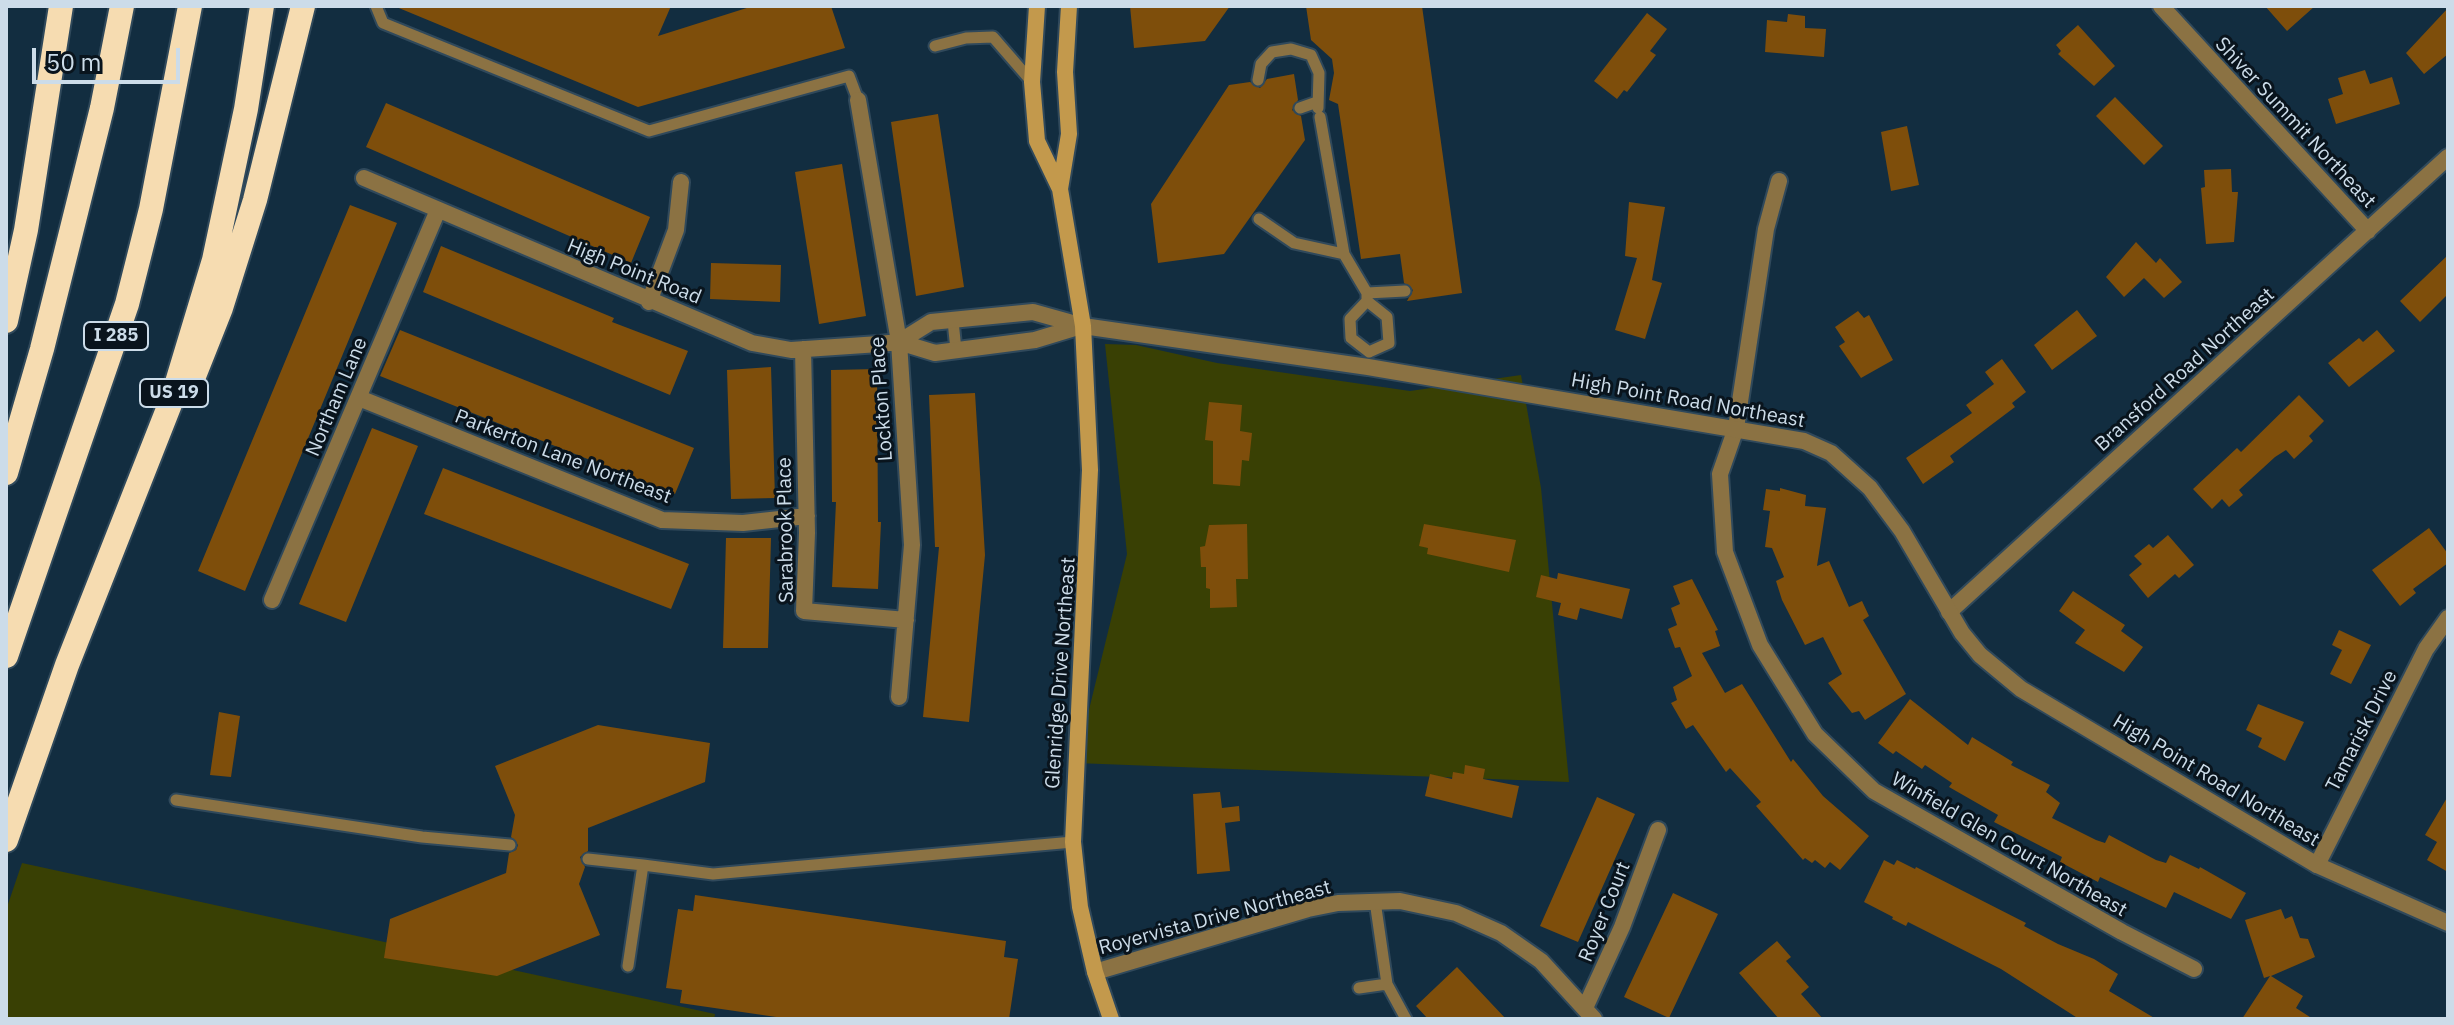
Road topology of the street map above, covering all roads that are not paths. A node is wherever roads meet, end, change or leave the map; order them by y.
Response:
1 (61, 6) edge
2 (122, 6) edge
3 (190, 6) edge
4 (262, 6) edge
5 (303, 6) edge
6 (376, 6) edge
7 (1037, 6) edge
8 (1069, 6) edge
9 (2161, 6) edge
10 (935, 46) dead end
11 (1258, 80) dead end
12 (1032, 82) junction
13 (858, 100) joint
14 (1300, 108) dead end
15 (1318, 109) junction
16 (2448, 157) edge
17 (364, 178) dead end
18 (1779, 181) dead end
19 (681, 182) dead end
20 (1060, 189) junction
21 (438, 210) junction
22 (1259, 219) dead end
23 (2368, 231) junction
24 (1344, 254) junction
25 (1405, 291) dead end
26 (1367, 297) junction
27 (649, 302) junction
28 (6, 321) edge
29 (953, 321) junction
30 (1083, 326) junction
31 (899, 342) junction
32 (803, 349) junction
33 (956, 350) junction
34 (1368, 359) junction
35 (359, 398) junction
36 (1736, 428) junction
37 (6, 473) edge
38 (807, 516) junction
39 (272, 600) dead end
40 (1949, 612) junction
41 (2448, 618) edge
42 (906, 620) junction
43 (6, 656) edge
44 (67, 665) junction
45 (899, 697) dead end
46 (176, 800) dead end
47 (1658, 830) dead end
48 (6, 840) edge
49 (1073, 842) junction
50 (510, 845) dead end
51 (588, 859) dead end
52 (643, 865) junction
53 (2317, 865) junction
54 (1375, 901) junction
55 (2448, 923) edge
56 (628, 966) dead end
57 (2194, 969) dead end
58 (1095, 972) junction
59 (1387, 984) junction
60 (1359, 988) dead end
61 (1590, 1014) edge
62 (1111, 1019) edge
63 (1406, 1019) edge

1 - 28 highway
2 - 37 highway
3 - 43 highway, I 285
4 - 44 highway, US 19
5 - 44 highway
6 - 13 lane
7 - 12 main road
8 - 20 main road
9 - 23 street, Shiver Summit Northeast
10 - 12 lane
11 - 15 lane
12 - 20 main road
13 - 31 street, Lockton Place
14 - 15 lane
15 - 24 lane
16 - 23 street, Bransford Road Northeast
17 - 21 street, High Point Road
18 - 36 street, Winfield Glen Court Northeast
19 - 27 street
20 - 30 main road, Glenridge Drive Northeast
21 - 27 street, High Point Road
21 - 35 street, Northam Lane
22 - 24 lane
23 - 40 street, Bransford Road Northeast
24 - 26 lane
25 - 26 lane
26 - 34 lane
26 - 34 lane
27 - 32 street, High Point Road
29 - 30 street, High Point Road
29 - 31 street, High Point Road
29 - 33 lane
30 - 33 street, High Point Road
30 - 34 street, High Point Road Northeast
30 - 49 main road, Glenridge Drive Northeast
31 - 32 street, High Point Road
31 - 33 street, High Point Road
31 - 42 street, Lockton Place
32 - 38 street, Sarabrook Place
34 - 36 street, High Point Road Northeast
35 - 38 street, Parkerton Lane Northeast
35 - 39 street, Northam Lane
36 - 40 street, High Point Road Northeast
36 - 57 street, Winfield Glen Court Northeast
38 - 42 street, Sarabrook Place
40 - 53 street, High Point Road Northeast
41 - 53 street, Tamarisk Drive
42 - 45 street, Lockton Place
44 - 48 highway, US 19
46 - 50 lane
47 - 61 street, Royer Court
49 - 52 lane
49 - 58 main road, Glenridge Drive Northeast
51 - 52 lane
52 - 56 lane
53 - 55 street, High Point Road Northeast
54 - 58 street, Royervista Drive Northeast
54 - 59 lane
54 - 61 street, Royervista Drive Northeast
58 - 62 main road, Glenridge Drive Northeast
59 - 60 lane
59 - 63 lane

